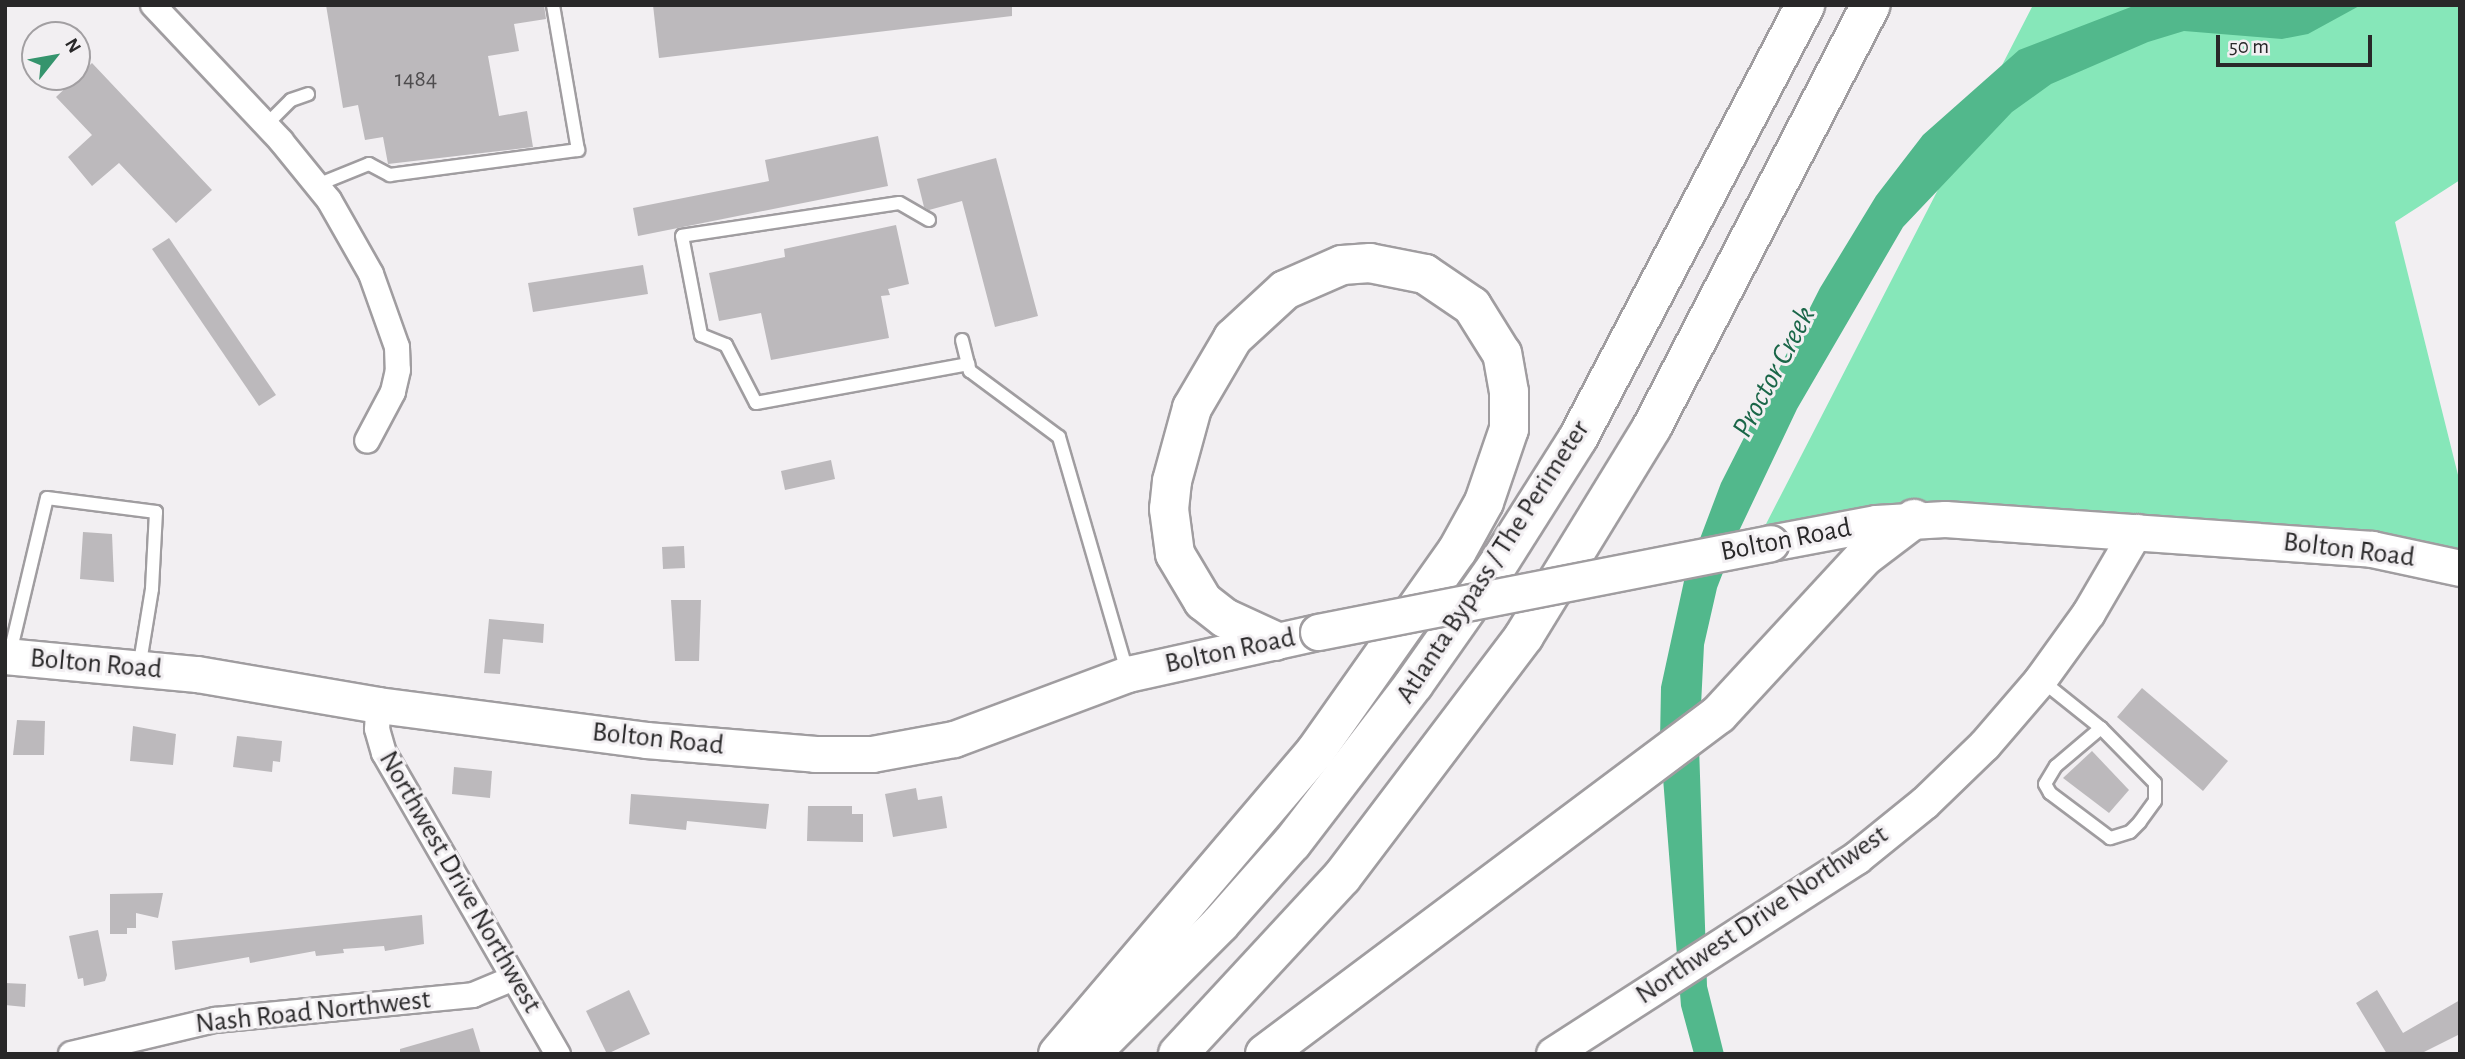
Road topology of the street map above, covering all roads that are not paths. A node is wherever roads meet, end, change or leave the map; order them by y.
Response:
1 (153, 5) edge
2 (553, 5) edge
3 (1805, 5) edge
4 (1871, 5) edge
5 (308, 94) dead end
6 (266, 125) junction
7 (317, 186) junction
8 (929, 220) dead end
9 (962, 340) dead end
10 (968, 364) junction
11 (367, 440) dead end
12 (1914, 519) junction
13 (2137, 531) junction
14 (2460, 568) edge
15 (1275, 641) junction
16 (7, 656) edge
17 (139, 668) junction
18 (1128, 674) junction
19 (2040, 680) junction
20 (378, 705) junction
21 (2101, 728) junction
22 (514, 978) junction
23 (71, 1054) edge
24 (558, 1054) edge
25 (1058, 1054) edge
26 (1090, 1054) edge
27 (1178, 1054) edge
28 (1265, 1054) edge
29 (1553, 1054) edge

1 - 6 street
2 - 7 lane
3 - 26 highway, Atlanta Bypass / The Perimeter
4 - 27 highway
5 - 6 lane
6 - 7 street
7 - 11 street
8 - 10 lane
9 - 10 lane
10 - 18 lane
12 - 13 main road, Bolton Road
12 - 15 main road, Bolton Road, bridge
12 - 28 highway
13 - 14 main road, Bolton Road
13 - 19 street, Northwest Drive Northwest
15 - 18 main road, Bolton Road
15 - 25 highway
16 - 17 main road, Bolton Road
16 - 17 lane
17 - 20 main road, Bolton Road
18 - 20 main road, Bolton Road
19 - 21 lane
19 - 29 street, Northwest Drive Northwest
20 - 22 street, Northwest Drive Northwest
21 - 21 lane
22 - 23 street, Nash Road Northwest
22 - 24 street, Northwest Drive Northwest

